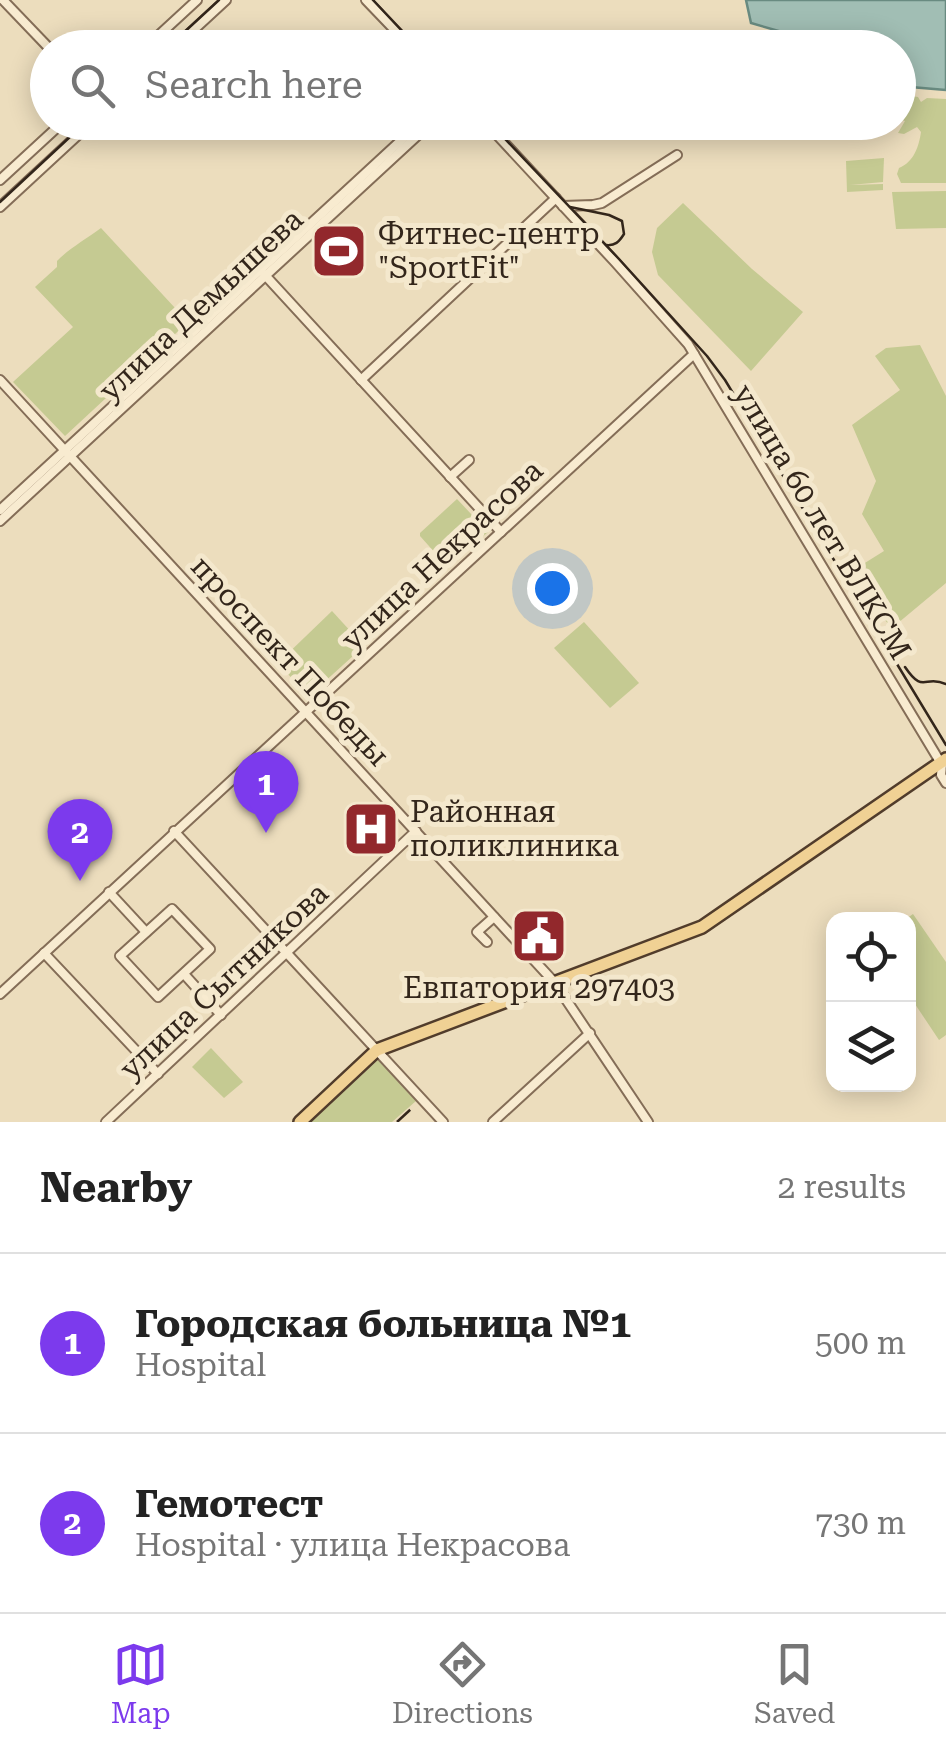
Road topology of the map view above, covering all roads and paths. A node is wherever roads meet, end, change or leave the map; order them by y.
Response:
1 (3, 0) edge
2 (196, 0) edge
3 (226, 0) edge
4 (366, 0) edge
5 (31, 30) edge
6 (164, 30) edge
7 (194, 30) edge
8 (395, 30) edge
9 (43, 140) edge
10 (73, 140) edge
11 (408, 140) edge
12 (502, 140) edge
13 (405, 142) joint
14 (677, 155) dead end
15 (0, 180) edge
16 (560, 202) junction
17 (0, 207) edge
18 (263, 273) junction
19 (694, 354) junction
20 (0, 380) edge
21 (360, 380) junction
22 (67, 453) junction
23 (469, 460) dead end
24 (450, 478) junction
25 (0, 510) edge
26 (0, 521) edge
27 (500, 532) junction
28 (306, 712) junction
29 (944, 764) edge
30 (946, 783) edge
31 (174, 831) junction
32 (416, 832) junction
33 (108, 892) junction
34 (494, 917) junction
35 (146, 932) junction
36 (487, 942) dead end
37 (44, 953) junction
38 (289, 953) junction
39 (184, 974) junction
40 (555, 982) junction
41 (0, 994) edge
42 (222, 1015) junction
43 (590, 1033) junction
44 (377, 1050) junction
45 (158, 1074) junction
46 (634, 1080) dead end
47 (624, 1086) junction
48 (106, 1122) edge
49 (300, 1122) edge
50 (443, 1122) edge
51 (493, 1122) edge
52 (648, 1122) edge

1 - 5 street
2 - 6 street
3 - 7 street
4 - 8 street
9 - 15 street
10 - 17 street
11 - 13 street, улица Демышева
12 - 16 street, улица 60 лет ВЛКСМ
13 - 18 street, улица Демышева
14 - 16 street
16 - 19 street, улица 60 лет ВЛКСМ
16 - 21 street
18 - 21 street
18 - 22 street, улица Демышева
19 - 27 street, улица Некрасова
19 - 29 street, улица 60 лет ВЛКСМ
20 - 22 street, проспект Победы
21 - 24 street
22 - 25 street, улица Демышева
22 - 26 street, улица Демышева
22 - 28 street, проспект Победы
23 - 24 street
24 - 27 street
27 - 28 street, улица Некрасова
28 - 31 street, улица Некрасова
28 - 32 street, проспект Победы
29 - 30 street, улица 60 лет ВЛКСМ
29 - 40 main road
31 - 33 street, улица Некрасова
31 - 38 street
32 - 34 street, проспект Победы
32 - 38 street, улица Сытникова
33 - 35 street
33 - 37 street, улица Некрасова
34 - 36 street
34 - 40 street, проспект Победы
35 - 39 street
35 - 39 street
37 - 41 street, улица Некрасова
37 - 45 street
38 - 42 street, улица Сытникова
38 - 44 street
39 - 42 street
40 - 43 street, проспект Победы
40 - 44 main road
42 - 45 street, улица Сытникова
43 - 47 street, проспект Победы
43 - 51 street
44 - 49 main road
44 - 50 street
45 - 48 street, улица Сытникова
46 - 47 street
47 - 52 street, проспект Победы

